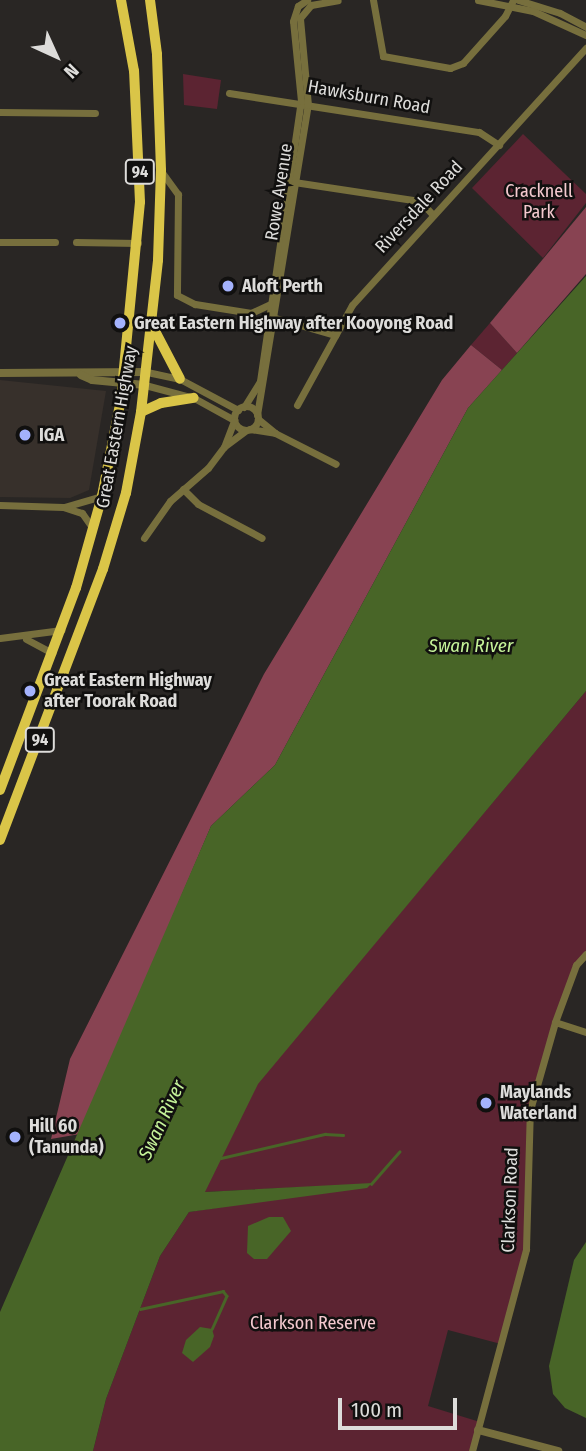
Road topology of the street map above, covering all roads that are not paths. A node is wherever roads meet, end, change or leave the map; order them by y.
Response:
1 (121, 0) edge
2 (150, 0) edge
3 (338, 0) edge
4 (373, 0) edge
5 (478, 0) edge
6 (305, 2) edge
7 (514, 2) edge
8 (586, 27) edge
9 (586, 34) edge
10 (586, 48) edge
11 (229, 93) dead end
12 (305, 103) junction
13 (0, 112) edge
14 (95, 113) dead end
15 (499, 145) junction
16 (161, 170) junction
17 (294, 183) junction
18 (433, 215) junction
19 (0, 242) edge
20 (76, 242) dead end
21 (55, 243) dead end
22 (138, 243) junction
23 (272, 302) junction
24 (273, 317) junction
25 (153, 326) junction
26 (335, 335) junction
27 (125, 370) junction
28 (147, 372) junction
29 (0, 373) edge
30 (81, 374) junction
31 (180, 379) junction
32 (123, 383) junction
33 (145, 385) junction
34 (194, 398) junction
35 (297, 405) dead end
36 (241, 408) junction
37 (141, 412) junction
38 (257, 417) junction
39 (234, 421) junction
40 (248, 430) junction
41 (275, 433) junction
42 (224, 447) junction
43 (336, 464) dead end
44 (183, 489) junction
45 (102, 496) junction
46 (0, 505) edge
47 (63, 507) junction
48 (93, 528) junction
49 (144, 538) dead end
50 (262, 538) dead end
51 (61, 630) junction
52 (0, 638) edge
53 (25, 638) junction
54 (52, 653) junction
55 (6, 764) edge
56 (0, 788) edge
57 (0, 840) edge
58 (586, 954) edge
59 (555, 1022) junction
60 (586, 1032) edge
61 (478, 1430) junction
62 (472, 1451) edge
63 (558, 1451) edge

1 - 22 highway, Great Eastern Highway / 94
2 - 16 highway, Great Eastern Highway / 94
3 - 6 street, Rowe Avenue
4 - 7 street
5 - 7 street
6 - 12 street, Rowe Avenue
7 - 8 street
7 - 9 street
10 - 15 street, Riversdale Road
11 - 12 street, Hawksburn Road
12 - 15 street, Hawksburn Road
12 - 17 street, Rowe Avenue
13 - 14 street
15 - 18 street, Riversdale Road
16 - 23 street
16 - 25 highway, Great Eastern Highway / 94
17 - 18 street
17 - 23 street, Rowe Avenue
17 - 24 street, Rowe Avenue
18 - 26 street, Riversdale Road
19 - 21 street
20 - 22 street
22 - 27 highway, Great Eastern Highway / 94
23 - 24 street, Rowe Avenue
24 - 26 street
24 - 36 street, Rowe Avenue
24 - 38 street, Rowe Avenue
25 - 28 highway, Great Eastern Highway / 94
25 - 31 highway
26 - 35 street, Riversdale Road
27 - 28 street
27 - 30 street
27 - 32 highway, Great Eastern Highway / 94
28 - 31 street
28 - 33 highway, Great Eastern Highway / 94
29 - 30 street
30 - 32 street
31 - 36 street
32 - 33 street
32 - 45 highway, Great Eastern Highway / 94
33 - 34 street
33 - 37 highway, Great Eastern Highway / 94
34 - 37 highway
34 - 39 street
36 - 38 street
36 - 39 street, Rowe Avenue
37 - 57 highway, Great Eastern Highway / 94
38 - 40 street
38 - 41 street
39 - 40 street
39 - 42 street, Rowe Avenue
40 - 41 street
40 - 42 street
41 - 43 street
42 - 44 street
44 - 49 street
44 - 50 street
45 - 47 street
45 - 48 highway, Great Eastern Highway / 94
46 - 47 street
47 - 48 street
48 - 51 highway, Great Eastern Highway / 94
51 - 53 street
51 - 54 highway, Great Eastern Highway / 94
52 - 53 street
53 - 54 street
54 - 55 highway, Great Eastern Highway / 94
55 - 56 highway, Great Eastern Highway / 94
58 - 59 street, Clarkson Road
59 - 60 street
59 - 61 street, Clarkson Road
61 - 62 street, Clarkson Road
61 - 63 street

